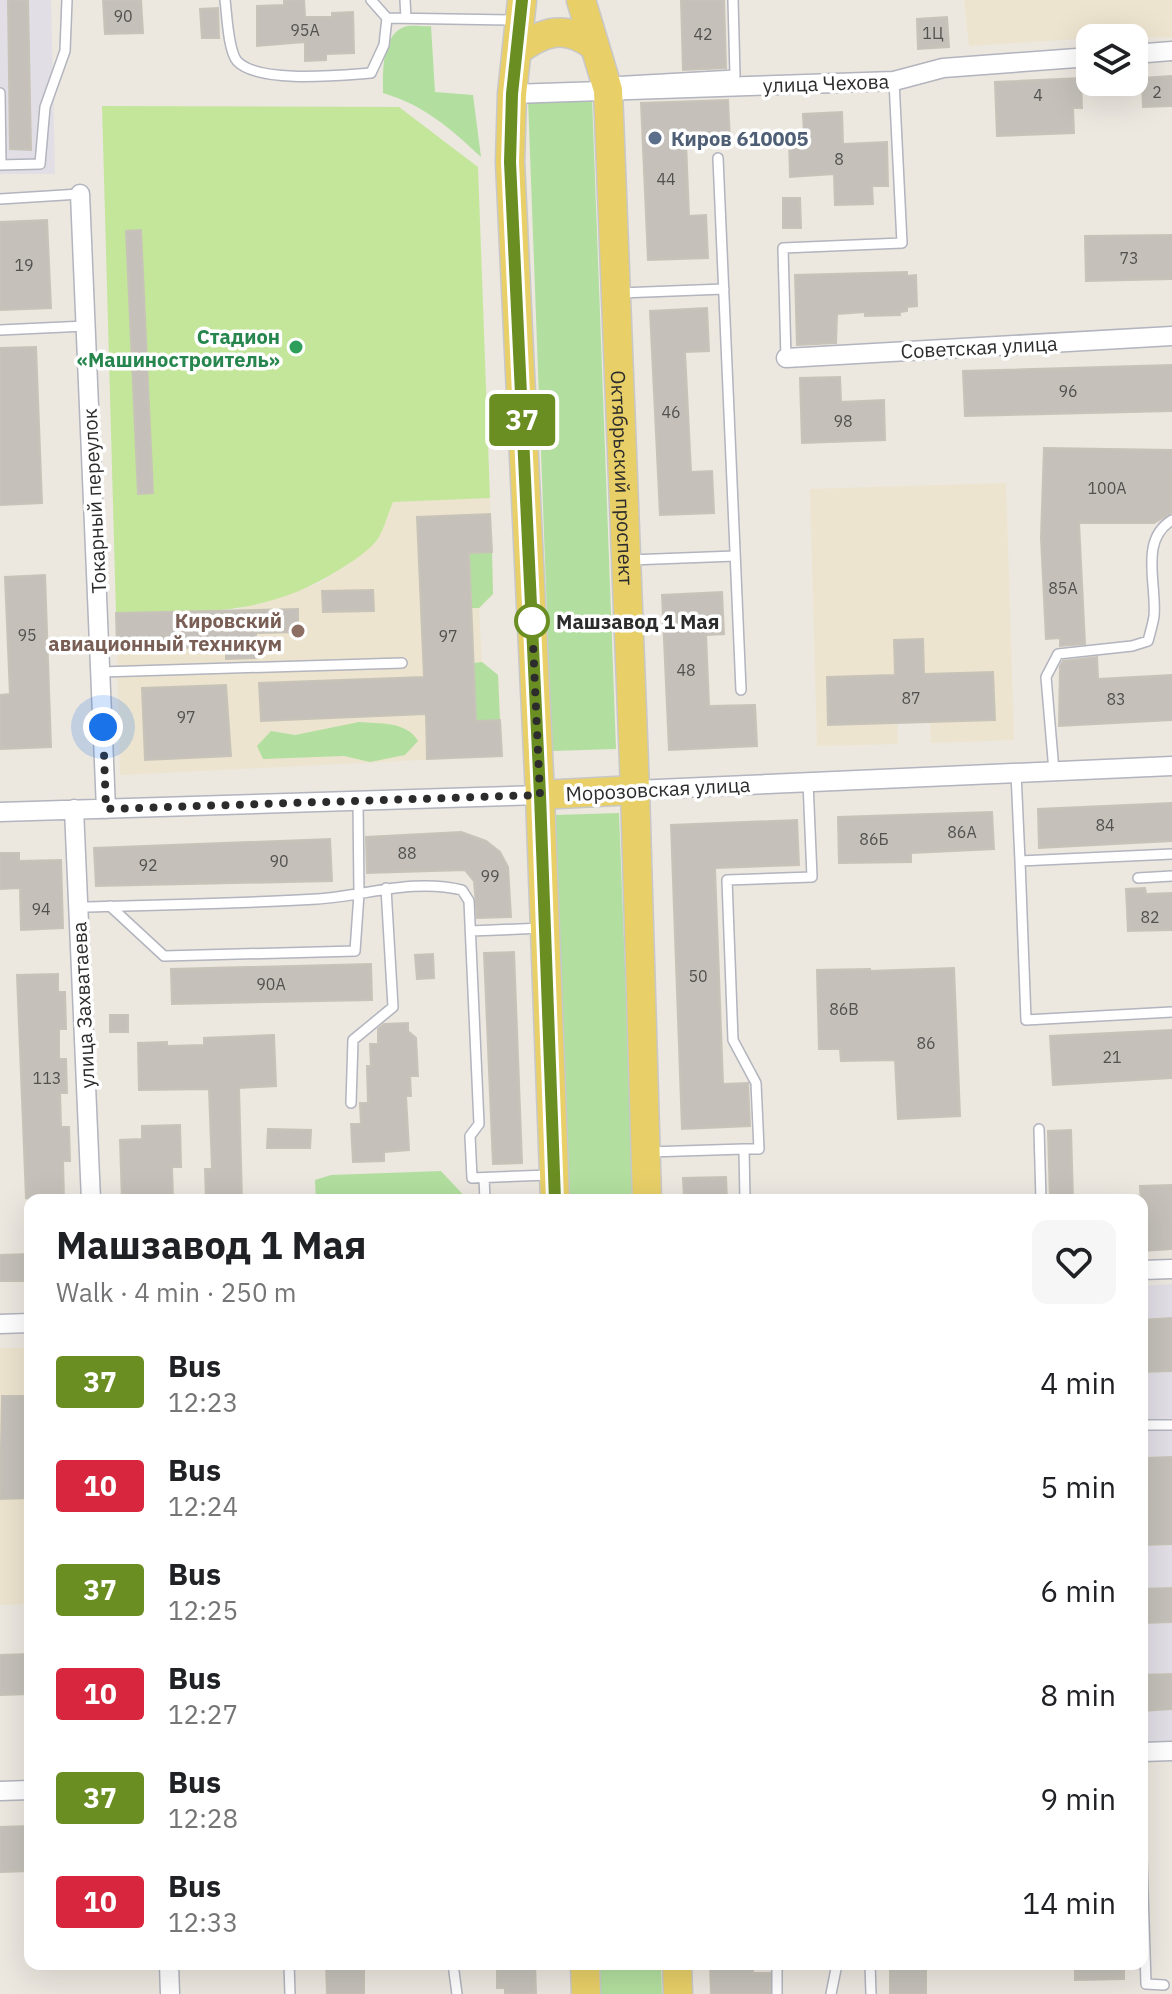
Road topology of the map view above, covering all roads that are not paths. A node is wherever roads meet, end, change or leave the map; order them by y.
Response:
1 (67, 0) edge
2 (225, 0) edge
3 (371, 0) edge
4 (405, 0) edge
5 (581, 0) edge
6 (733, 0) edge
7 (521, 10) edge
8 (387, 18) junction
9 (406, 18) junction
10 (594, 46) junction
11 (517, 51) junction
12 (1172, 51) edge
13 (1148, 53) edge
14 (1076, 58) edge
15 (894, 81) junction
16 (607, 86) junction
17 (0, 93) edge
18 (512, 94) junction
19 (718, 158) dead end
20 (0, 165) edge
21 (80, 194) joint
22 (0, 199) edge
23 (724, 289) junction
24 (616, 293) junction
25 (86, 326) junction
26 (0, 330) edge
27 (1172, 336) edge
28 (786, 358) joint
29 (1172, 520) edge
30 (735, 556) junction
31 (626, 560) junction
32 (402, 663) dead end
33 (101, 672) junction
34 (741, 690) dead end
35 (1172, 766) edge
36 (1054, 771) junction
37 (1016, 773) junction
38 (808, 782) junction
39 (635, 790) junction
40 (540, 795) junction
41 (358, 802) junction
42 (74, 809) junction
43 (106, 809) junction
44 (0, 812) edge
45 (1172, 854) edge
46 (1020, 861) junction
47 (1172, 876) edge
48 (1138, 878) dead end
49 (386, 888) junction
50 (359, 894) junction
51 (110, 906) junction
52 (78, 907) junction
53 (545, 928) junction
54 (471, 931) junction
55 (1172, 1012) edge
56 (351, 1103) dead end
57 (1039, 1129) dead end
58 (744, 1149) junction
59 (646, 1152) junction
60 (484, 1178) junction
61 (555, 1188) edge
62 (91, 1194) edge
63 (485, 1194) edge
64 (647, 1194) edge
65 (745, 1194) edge
66 (1041, 1194) edge
67 (1172, 1269) edge
68 (1148, 1270) edge
69 (24, 1323) edge
70 (0, 1324) edge
71 (1148, 1425) edge
72 (1172, 1425) edge
73 (1172, 1751) edge
74 (1148, 1752) edge
75 (24, 1790) edge
76 (0, 1791) edge
77 (169, 1970) edge
78 (289, 1970) edge
79 (454, 1970) edge
80 (585, 1970) edge
81 (677, 1970) edge
82 (777, 1970) edge
83 (836, 1970) edge
84 (870, 1970) edge
85 (1146, 1970) edge
86 (1164, 1985) dead end
87 (170, 1994) edge
88 (290, 1994) edge
89 (457, 1994) edge
90 (586, 1994) edge
91 (678, 1994) edge
92 (777, 1994) edge
93 (831, 1994) edge
94 (871, 1994) edge

1 - 20 lane
2 - 8 lane
3 - 8 lane
4 - 9 lane
5 - 10 main road, Октябрьский проспект
6 - 16 lane
7 - 9 lane
7 - 11 main road
8 - 9 lane
10 - 11 main road
10 - 16 main road, Октябрьский проспект
11 - 18 main road
12 - 13 street
14 - 15 street, улица Чехова
15 - 16 street, улица Чехова
15 - 28 lane
16 - 18 street, улица Чехова
16 - 24 main road, Октябрьский проспект
17 - 20 lane
18 - 40 main road
19 - 23 lane
21 - 22 lane
21 - 25 street, Токарный переулок
23 - 24 lane
23 - 30 lane
24 - 31 main road, Октябрьский проспект
25 - 26 lane
25 - 33 street, Токарный переулок
27 - 28 street, Советская улица
29 - 36 lane
30 - 31 lane
30 - 34 lane
31 - 39 main road, Октябрьский проспект
32 - 33 lane
33 - 43 street, Токарный переулок
35 - 36 street, Морозовская улица
36 - 37 street, Морозовская улица
37 - 38 street, Морозовская улица
37 - 46 lane
38 - 39 street, Морозовская улица
38 - 58 lane
39 - 40 main road, Морозовская улица
39 - 59 main road, Октябрьский проспект
40 - 41 street, Морозовская улица
40 - 53 main road
41 - 43 street, Морозовская улица
41 - 50 lane
42 - 43 street, Морозовская улица
42 - 44 street, Морозовская улица
42 - 52 street, улица Захватаева
45 - 46 lane
46 - 55 lane
47 - 48 lane
49 - 50 lane
49 - 54 lane
49 - 56 lane
50 - 51 lane
50 - 51 lane
51 - 52 lane
52 - 62 street, улица Захватаева
53 - 54 lane
53 - 61 main road
54 - 60 lane
57 - 66 lane
58 - 59 lane
58 - 65 lane
59 - 64 main road, Октябрьский проспект
60 - 61 lane
60 - 63 lane
67 - 68 street
69 - 70 street
71 - 72 lane
73 - 74 street
75 - 76 street
77 - 87 street
78 - 88 lane
79 - 89 lane
80 - 90 main road
81 - 91 main road
82 - 92 lane
83 - 93 lane
84 - 94 lane
85 - 86 lane

